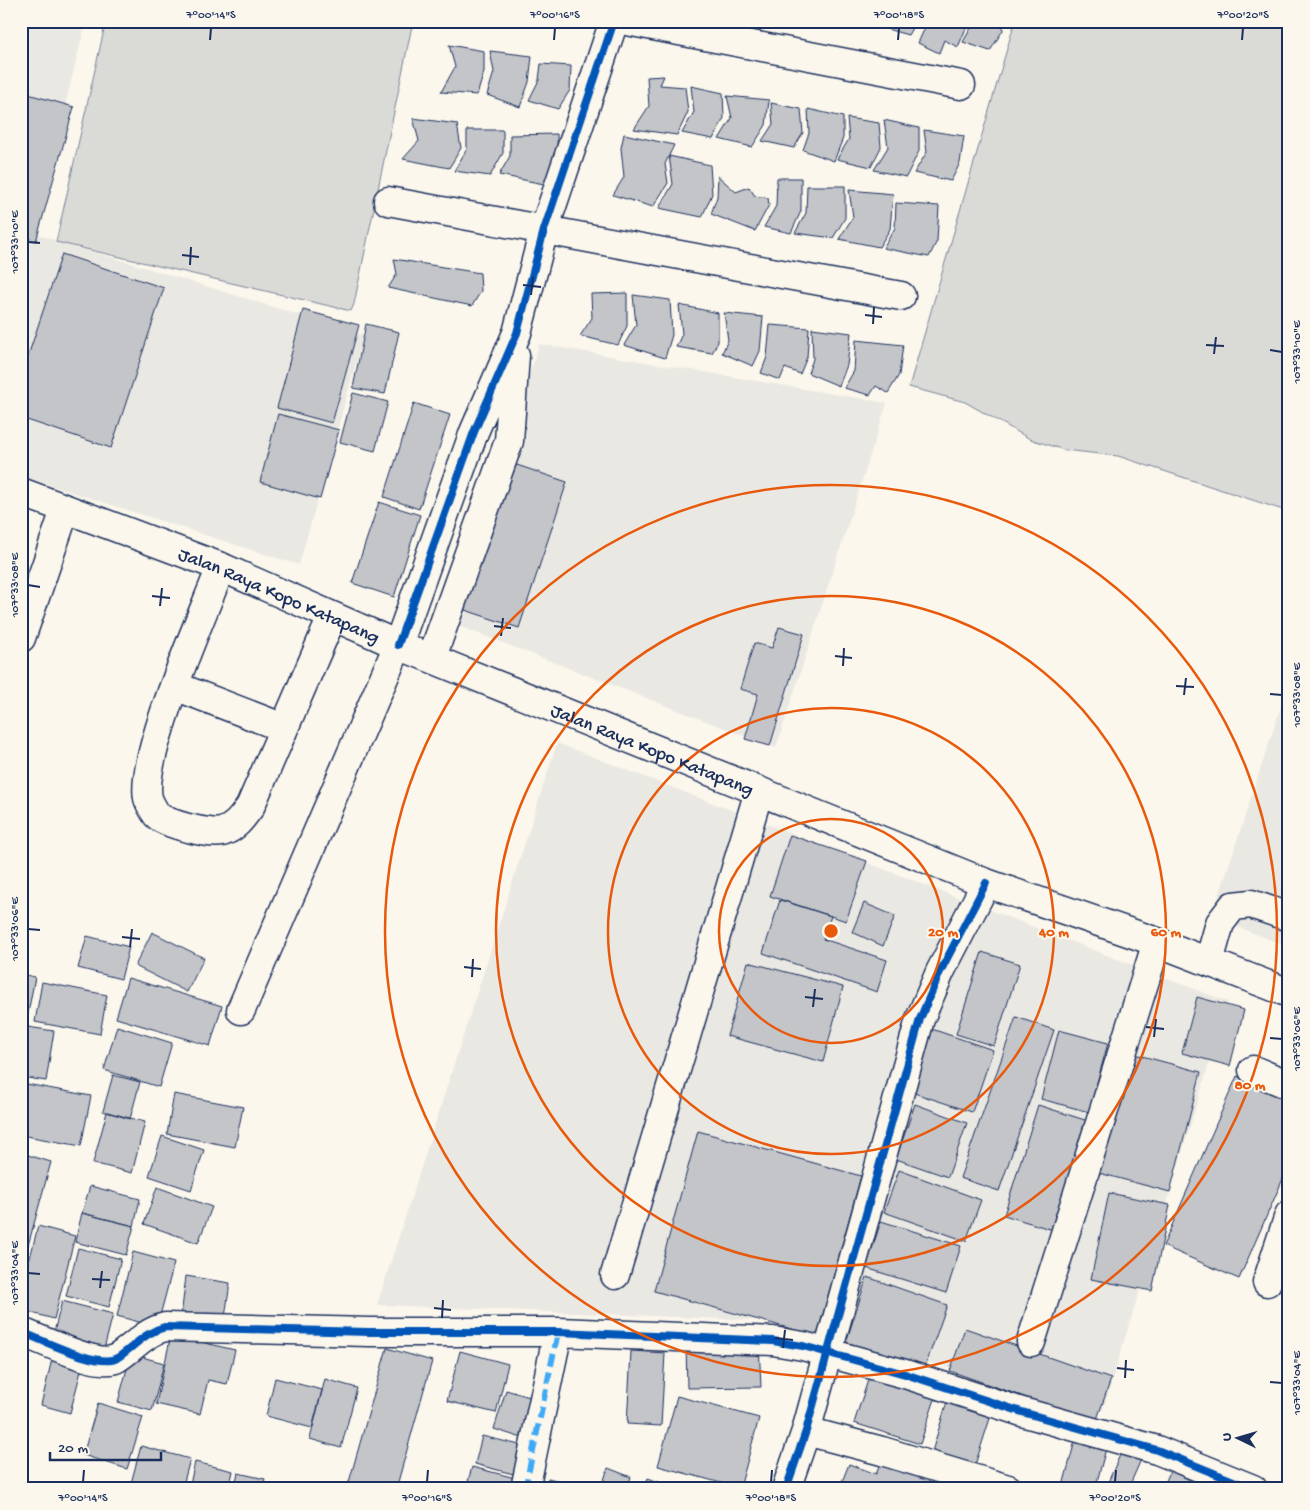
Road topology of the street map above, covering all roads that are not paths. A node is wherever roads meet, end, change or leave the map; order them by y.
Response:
1 (614, 21) edge
2 (627, 21) edge
3 (961, 85) dead end
4 (388, 201) dead end
5 (544, 230) junction
6 (901, 296) dead end
7 (516, 333) junction
8 (21, 492) edge
9 (64, 510) junction
10 (221, 567) junction
11 (332, 617) junction
12 (21, 638) edge
13 (398, 645) junction
14 (432, 657) junction
15 (176, 686) junction
16 (284, 728) junction
17 (759, 791) junction
18 (986, 883) junction
19 (1289, 917) edge
20 (1157, 942) junction
21 (1210, 962) junction
22 (1289, 993) edge
23 (241, 1010) dead end
24 (1253, 1070) dead end
25 (1289, 1085) edge
26 (1289, 1215) edge
27 (615, 1276) dead end
28 (1267, 1282) dead end
29 (21, 1332) edge
30 (558, 1332) junction
31 (1031, 1342) dead end
32 (827, 1354) junction
33 (806, 1431) junction
34 (525, 1489) edge
35 (786, 1489) edge
36 (1008, 1489) edge
37 (1253, 1489) edge

1 - 5 street
2 - 3 street
4 - 5 street
5 - 6 street
5 - 7 street
7 - 13 street
7 - 14 street
8 - 9 street, Jalan Raya Kopo Katapang
9 - 10 street, Jalan Raya Kopo Katapang
9 - 12 street
10 - 11 street, Jalan Raya Kopo Katapang
10 - 15 street
11 - 13 street, Jalan Raya Kopo Katapang
11 - 16 street
13 - 14 street, Jalan Raya Kopo Katapang
13 - 23 street
14 - 17 street, Jalan Raya Kopo Katapang
15 - 16 street
15 - 16 street
17 - 18 street, Jalan Raya Kopo Katapang
17 - 27 street
18 - 20 street, Jalan Raya Kopo Katapang
18 - 32 street
19 - 21 street
20 - 21 street, Jalan Raya Kopo Katapang
20 - 31 street
21 - 22 street, Jalan Raya Kopo Katapang
24 - 25 street
26 - 28 street
29 - 30 street
30 - 32 street
30 - 34 street
32 - 33 street
32 - 37 street
33 - 35 street
33 - 36 street

